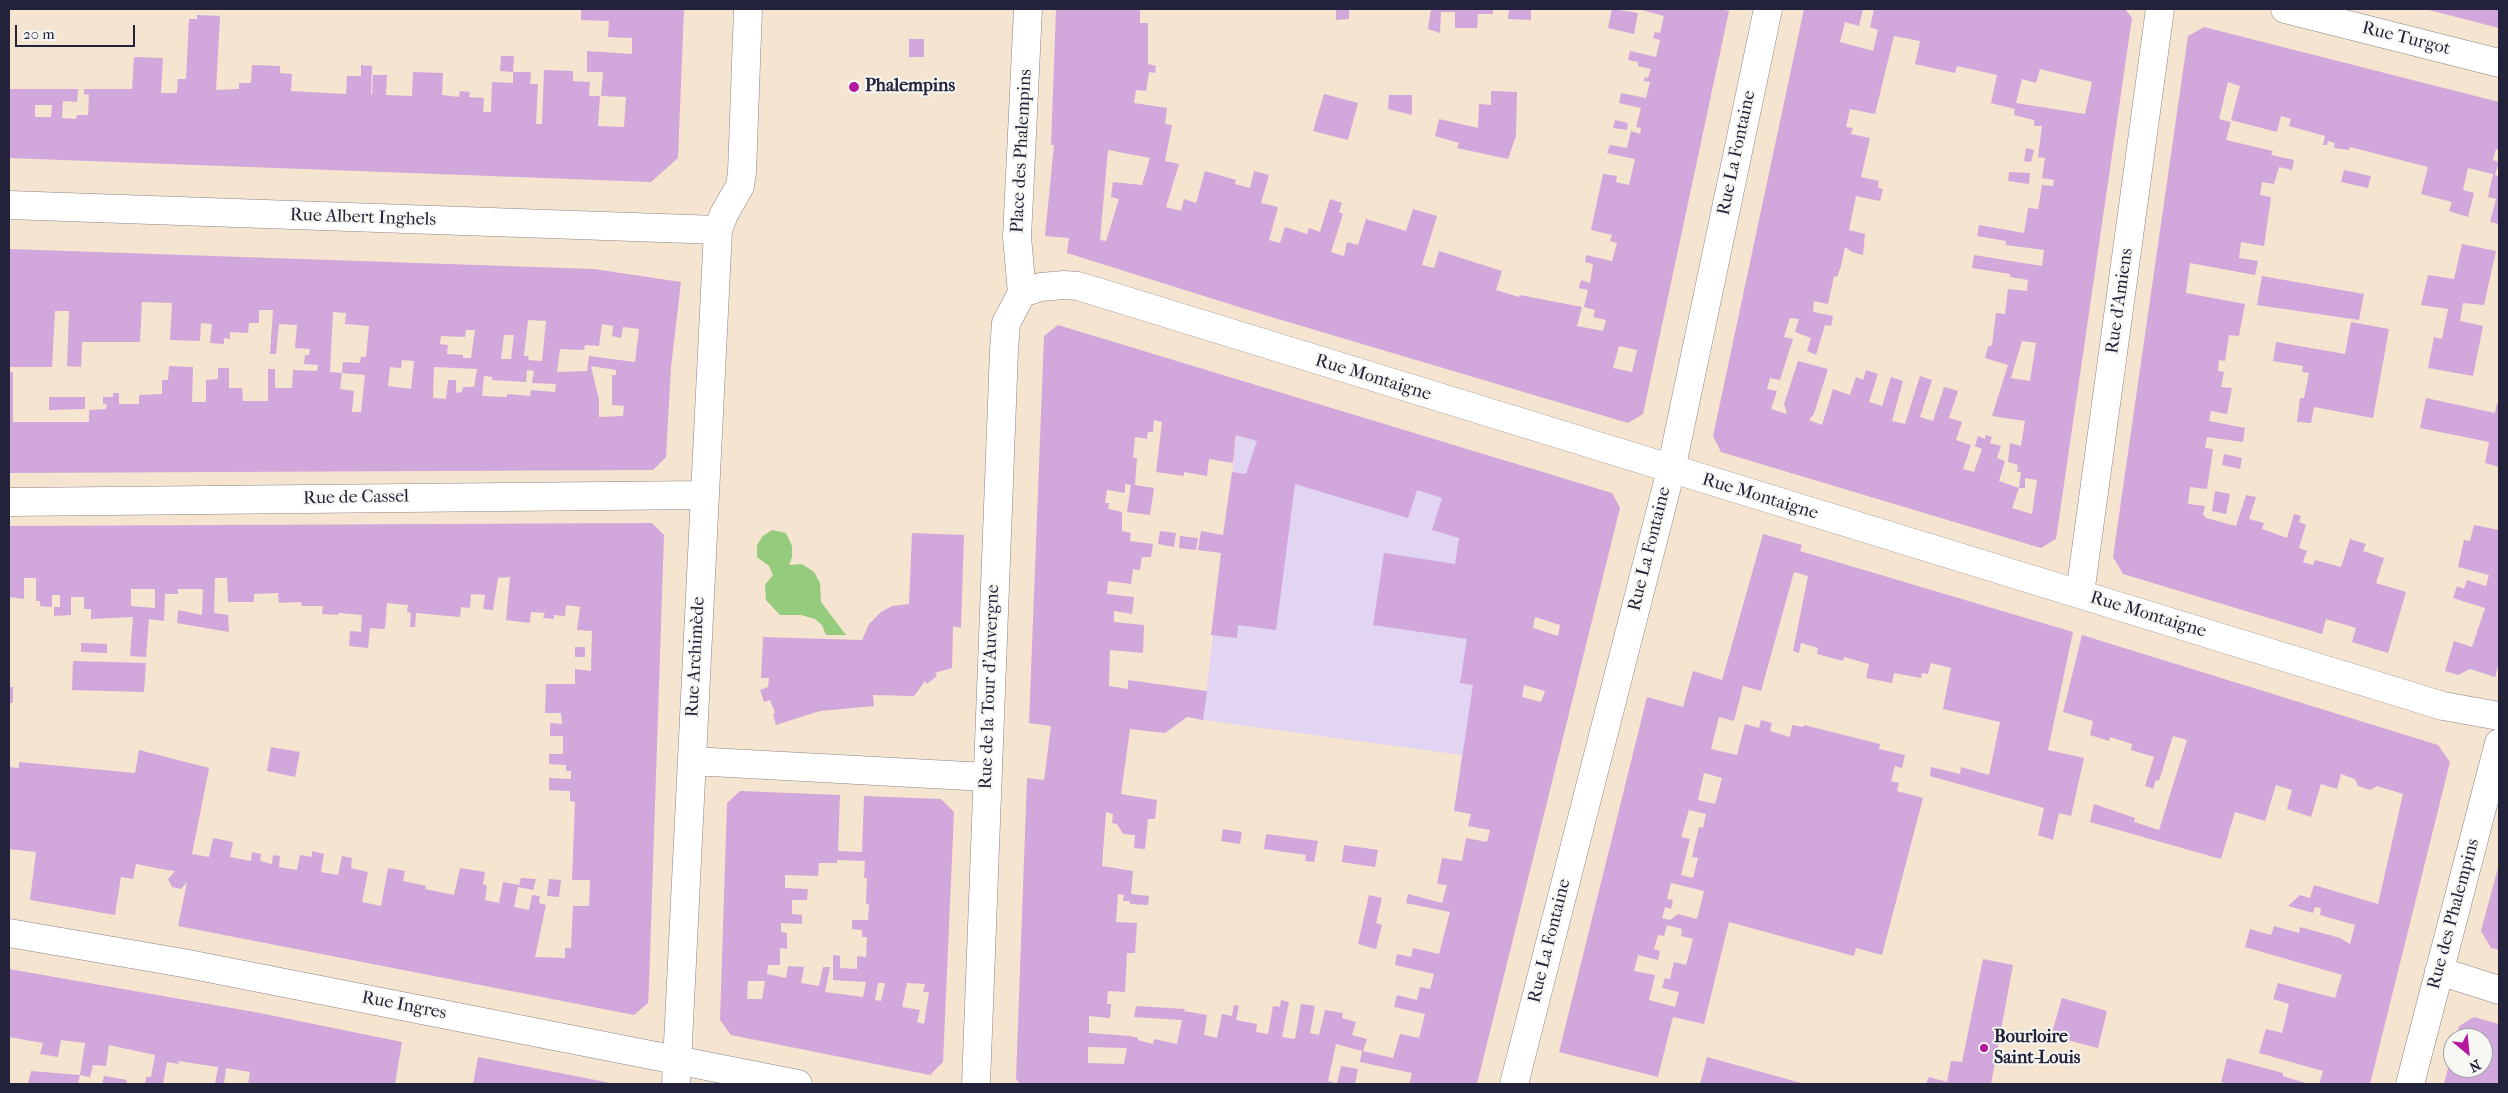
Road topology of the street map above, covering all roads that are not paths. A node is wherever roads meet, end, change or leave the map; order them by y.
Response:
1 (748, 9) edge
2 (1028, 9) edge
3 (1768, 9) edge
4 (2160, 9) edge
5 (2285, 9) edge
6 (2499, 63) edge
7 (9, 205) edge
8 (718, 230) junction
9 (1022, 293) junction
10 (1670, 470) junction
11 (704, 495) junction
12 (9, 502) edge
13 (2080, 594) junction
14 (2499, 716) edge
15 (2499, 743) edge
16 (692, 761) junction
17 (986, 777) junction
18 (9, 933) edge
19 (2439, 971) junction
20 (2499, 990) edge
21 (677, 1072) edge
22 (798, 1084) edge
23 (976, 1084) edge
24 (1514, 1084) edge
25 (2410, 1084) edge

1 - 8 street
2 - 9 street, Place des Phalempins
3 - 10 street, Rue La Fontaine
4 - 13 street, Rue d'Amiens
5 - 6 street, Rue Turgot
7 - 8 street, Rue Albert Inghels
8 - 11 street, Rue Archimède
9 - 10 street, Rue Montaigne
9 - 17 street, Rue de la Tour d'Auvergne
10 - 13 street, Rue Montaigne
10 - 24 street, Rue La Fontaine
11 - 12 street, Rue de Cassel
11 - 16 street, Rue Archimède
13 - 14 street, Rue Montaigne
15 - 19 street, Rue des Phalempins
16 - 17 street
16 - 21 street, Rue Archimède
17 - 23 street, Rue de la Tour d'Auvergne
18 - 21 street, Rue Ingres
19 - 20 street
19 - 25 street, Rue des Phalempins
21 - 22 street, Rue Ingres

